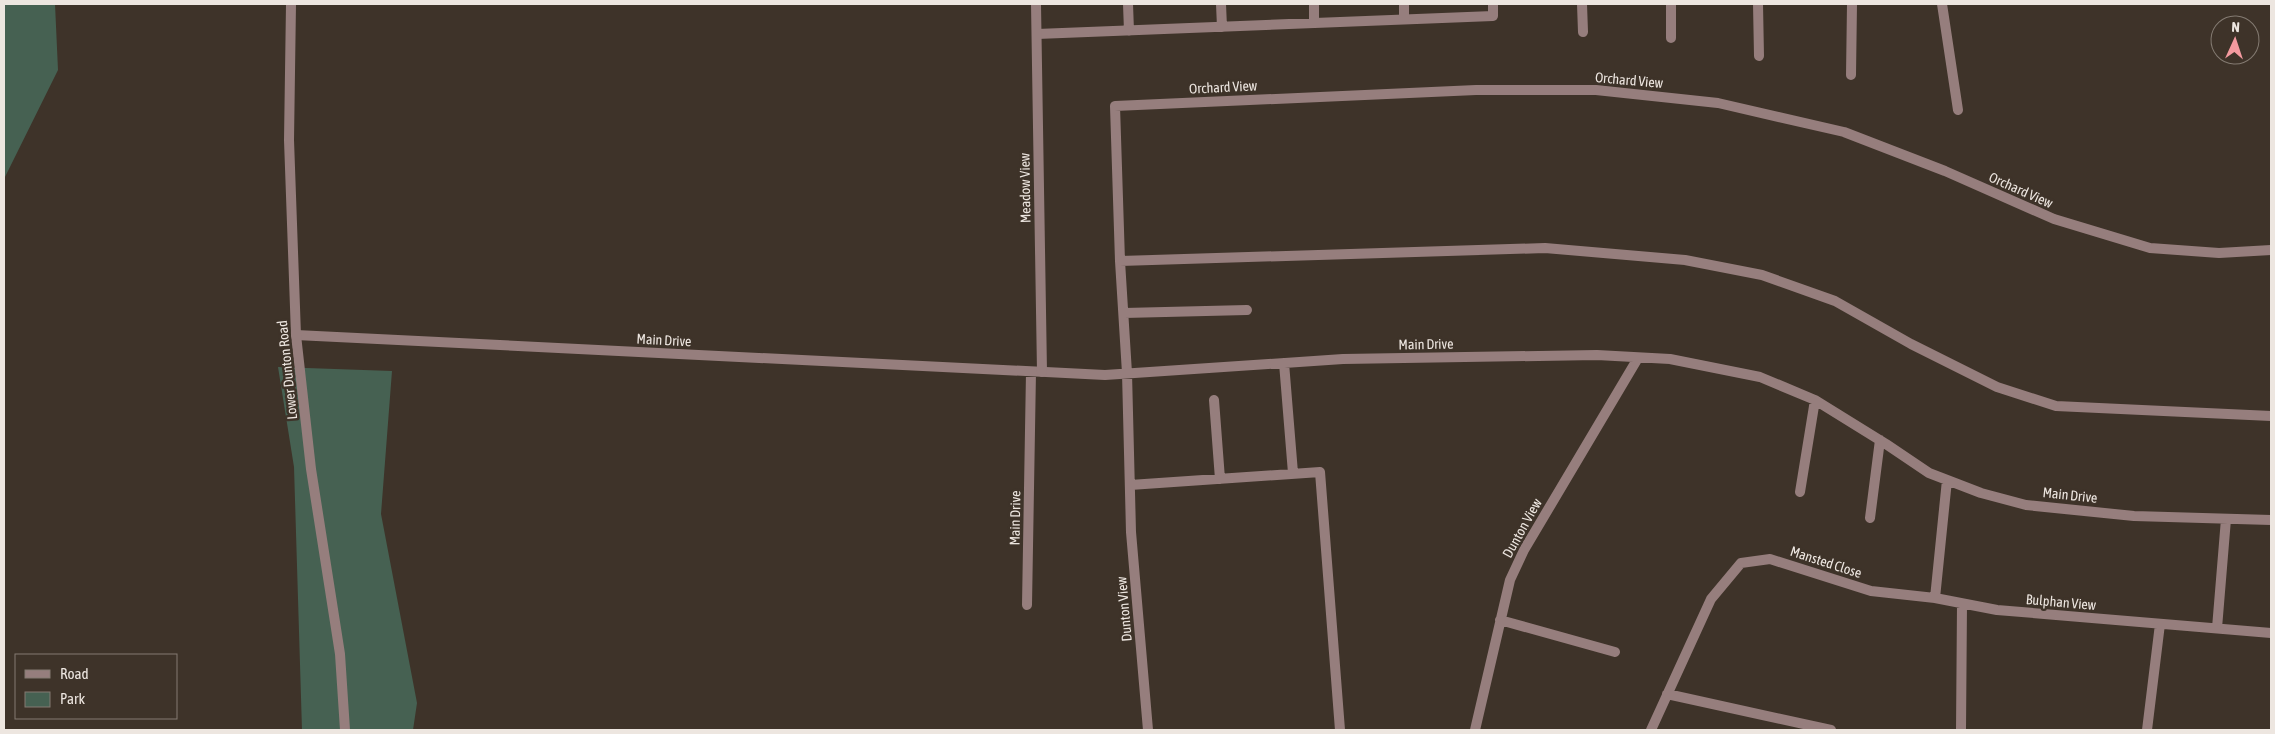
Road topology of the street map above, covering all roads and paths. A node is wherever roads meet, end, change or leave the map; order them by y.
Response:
1 (291, 4) edge
2 (1036, 4) edge
3 (1128, 4) edge
4 (1221, 4) edge
5 (1314, 4) edge
6 (1404, 4) edge
7 (1493, 4) edge
8 (1582, 4) edge
9 (1670, 4) edge
10 (1758, 4) edge
11 (1852, 4) edge
12 (1942, 4) edge
13 (1404, 19) junction
14 (1314, 23) junction
15 (1222, 27) junction
16 (1129, 30) junction
17 (1583, 32) dead end
18 (1036, 34) junction
19 (1672, 38) dead end
20 (1759, 56) dead end
21 (1851, 76) dead end
22 (1958, 110) dead end
23 (2271, 250) edge
24 (1120, 261) junction
25 (1247, 310) dead end
26 (1124, 313) junction
27 (296, 335) junction
28 (1638, 358) junction
29 (1284, 363) junction
30 (1036, 372) junction
31 (1127, 373) junction
32 (1214, 400) dead end
33 (1815, 400) junction
34 (2271, 416) edge
35 (1880, 440) junction
36 (1293, 473) junction
37 (1220, 479) junction
38 (1947, 480) junction
39 (1130, 485) junction
40 (1800, 492) dead end
41 (1870, 518) dead end
42 (2226, 519) junction
43 (2271, 520) edge
44 (1935, 598) junction
45 (1962, 604) junction
46 (1027, 605) dead end
47 (1500, 620) junction
48 (2160, 624) junction
49 (2217, 628) junction
50 (2271, 633) edge
51 (1615, 652) dead end
52 (1667, 694) junction
53 (345, 730) edge
54 (1148, 730) edge
55 (1340, 730) edge
56 (1475, 730) edge
57 (1650, 730) edge
58 (1831, 730) edge
59 (1961, 730) edge
60 (2147, 730) edge

1 - 27 street, Lower Dunton Road
2 - 18 street, Meadow View
3 - 16 street
4 - 15 street
5 - 14 street
6 - 13 street
7 - 13 street
8 - 17 street
9 - 19 street
10 - 20 street
11 - 21 street
12 - 22 street
13 - 14 street
14 - 15 street
15 - 16 street
16 - 18 street
18 - 30 street, Meadow View
23 - 24 street, Orchard View
24 - 26 street, Orchard View
24 - 34 street
25 - 26 street
26 - 31 street, Orchard View
27 - 30 street, Main Drive
27 - 53 street, Lower Dunton Road
28 - 29 street, Main Drive
28 - 33 street, Main Drive
28 - 47 street, Dunton View
29 - 31 street, Main Drive
29 - 36 street
30 - 31 street, Main Drive
30 - 46 street, Main Drive
31 - 39 street, Dunton View
32 - 37 street
33 - 35 street, Main Drive
33 - 40 street
35 - 38 street, Main Drive
35 - 41 street
36 - 37 street
36 - 55 street
37 - 39 street
38 - 42 street, Main Drive
38 - 44 street
39 - 54 street, Dunton View
42 - 43 street, Main Drive
42 - 49 street
44 - 45 street, Bulphan View
44 - 52 street, Mansted Close
45 - 48 street, Bulphan View
45 - 59 street
47 - 51 street
47 - 56 street, Dunton View
48 - 49 street, Bulphan View
48 - 60 street
49 - 50 street, Bulphan View
52 - 57 street, Mansted Close
52 - 58 street

